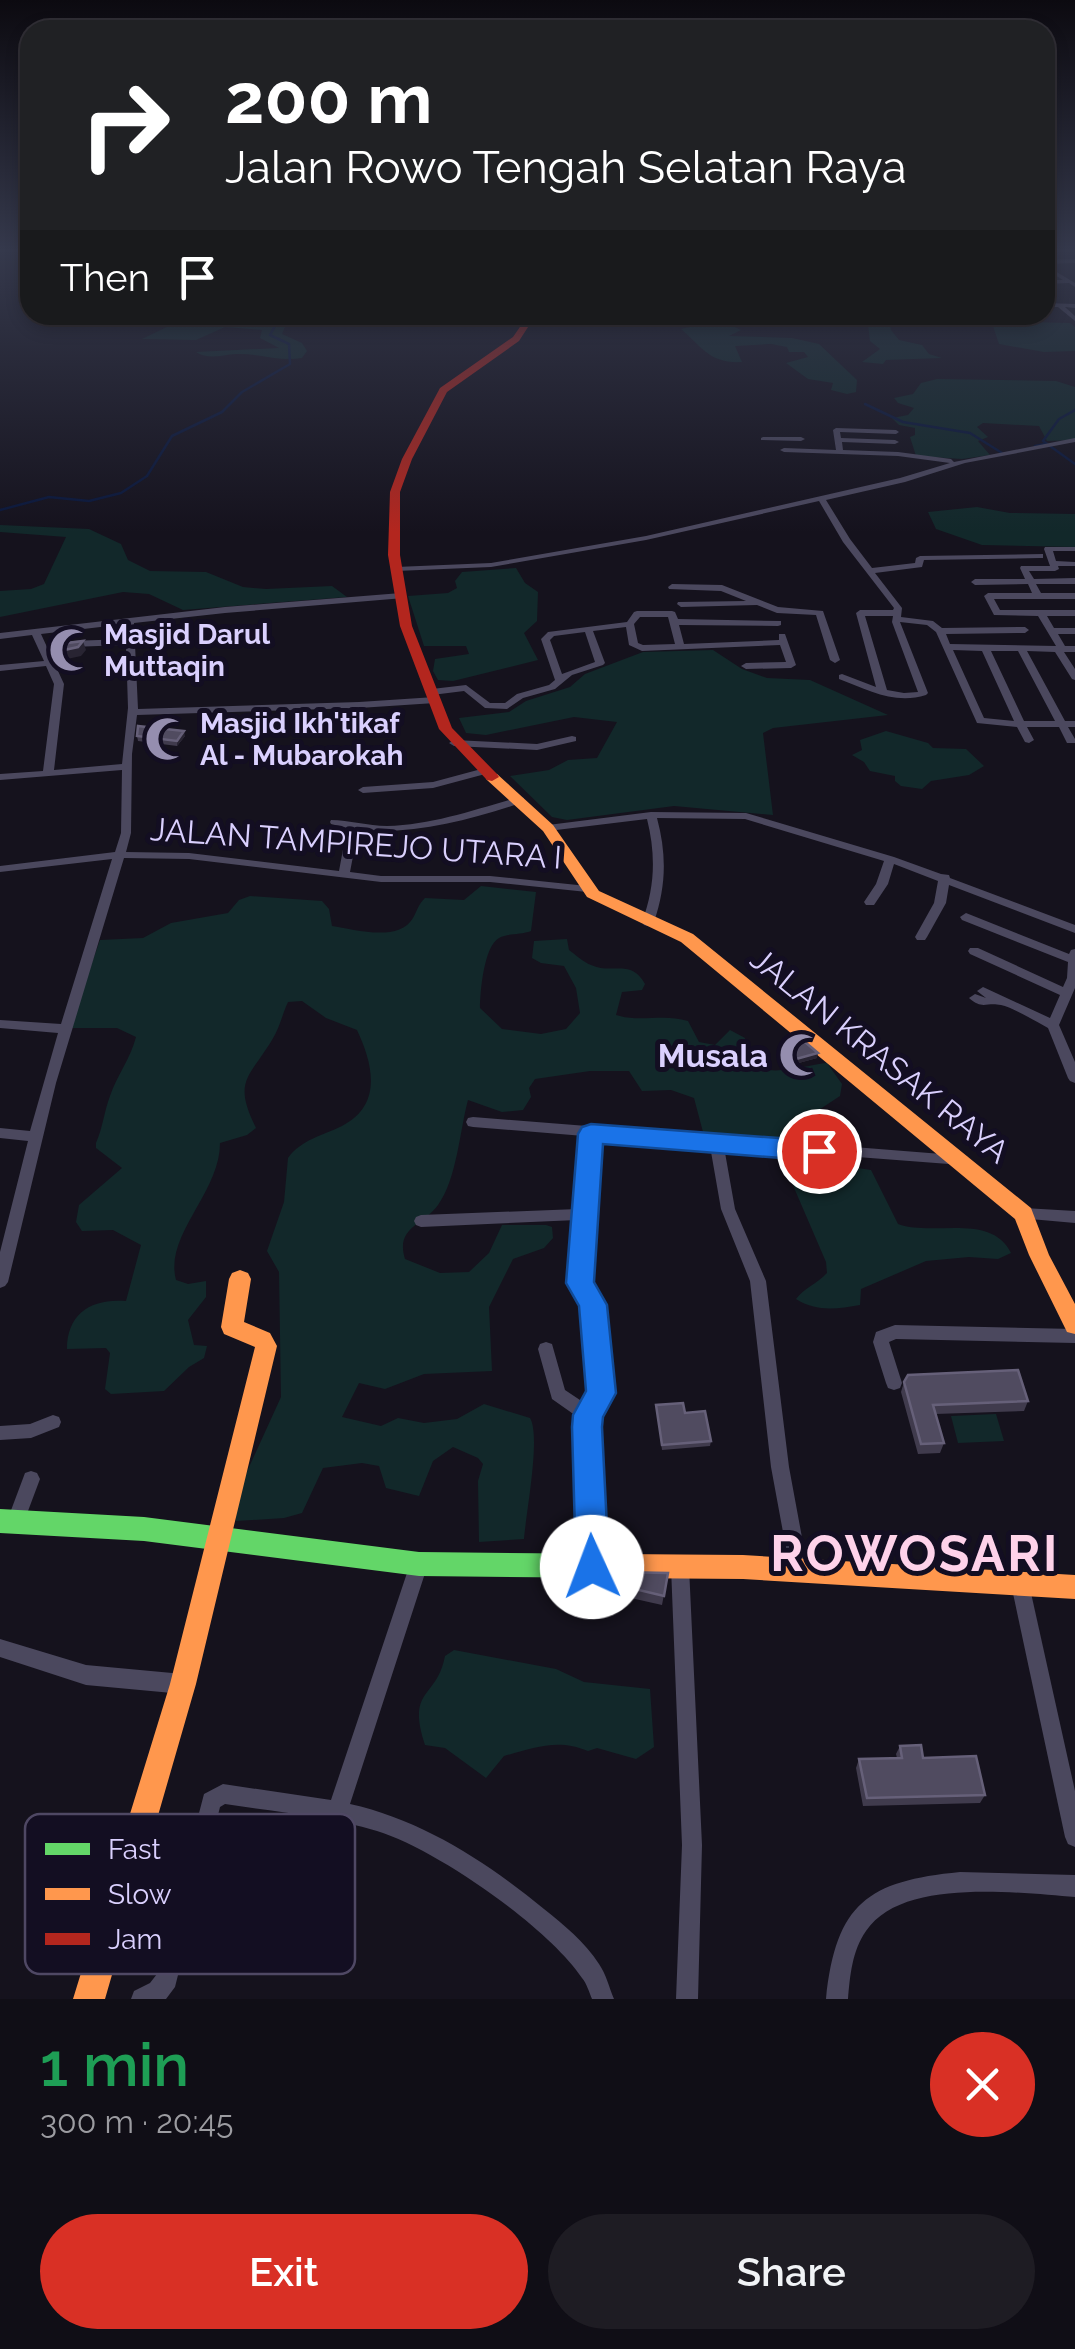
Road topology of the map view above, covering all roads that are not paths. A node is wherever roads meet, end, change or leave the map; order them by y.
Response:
1 (507, 345) edge
2 (763, 439) dead end
3 (838, 440) junction
4 (1075, 440) edge
5 (895, 442) junction
6 (784, 450) dead end
7 (806, 450) junction
8 (840, 452) junction
9 (898, 454) junction
10 (964, 461) junction
11 (821, 498) junction
12 (1075, 549) edge
13 (1040, 556) dead end
14 (1053, 564) junction
15 (1075, 564) edge
16 (396, 569) junction
17 (870, 571) junction
18 (1030, 581) junction
19 (1075, 581) edge
20 (975, 582) dead end
21 (672, 586) dead end
22 (401, 596) junction
23 (1040, 596) junction
24 (1075, 596) edge
25 (756, 603) junction
26 (681, 604) dead end
27 (778, 610) junction
28 (1016, 613) junction
29 (1046, 613) junction
30 (1075, 614) edge
31 (899, 616) junction
32 (676, 622) junction
33 (130, 623) junction
34 (778, 623) junction
35 (630, 624) junction
36 (588, 629) junction
37 (940, 630) junction
38 (1025, 630) junction
39 (1052, 630) junction
40 (1075, 631) edge
41 (36, 634) junction
42 (0, 636) edge
43 (129, 642) junction
44 (784, 642) junction
45 (680, 645) junction
46 (52, 647) junction
47 (946, 647) junction
48 (985, 648) junction
49 (1021, 648) junction
50 (1034, 648) junction
51 (1060, 649) junction
52 (1075, 649) edge
53 (835, 660) dead end
54 (49, 663) junction
55 (746, 666) dead end
56 (0, 668) edge
57 (842, 677) dead end
58 (1075, 678) edge
59 (559, 679) junction
60 (883, 692) junction
61 (434, 696) junction
62 (132, 712) junction
63 (1020, 724) junction
64 (1062, 724) junction
65 (1075, 724) edge
66 (572, 739) dead end
67 (1029, 740) dead end
68 (1071, 740) dead end
69 (454, 742) junction
70 (127, 768) junction
71 (485, 771) junction
72 (48, 774) junction
73 (0, 778) edge
74 (363, 790) dead end
75 (520, 800) junction
76 (651, 815) junction
77 (335, 822) dead end
78 (354, 826) junction
79 (548, 828) junction
80 (120, 854) junction
81 (890, 859) junction
82 (0, 869) edge
83 (344, 874) junction
84 (945, 878) junction
85 (588, 889) junction
86 (870, 902) dead end
87 (966, 917) dead end
88 (648, 922) junction
89 (1075, 928) edge
90 (922, 937) dead end
91 (974, 952) dead end
92 (1074, 956) edge
93 (1066, 993) junction
94 (979, 994) dead end
95 (1068, 1011) edge
96 (0, 1024) edge
97 (1053, 1025) junction
98 (65, 1030) junction
99 (1075, 1078) edge
100 (473, 1122) dead end
101 (0, 1133) edge
102 (591, 1134) junction
103 (34, 1137) junction
104 (716, 1144) junction
105 (962, 1160) junction
106 (583, 1214) junction
107 (1024, 1214) junction
108 (1075, 1216) edge
109 (422, 1221) dead end
110 (240, 1279) dead end
111 (0, 1282) edge
112 (1075, 1326) edge
113 (1075, 1336) edge
114 (546, 1349) dead end
115 (894, 1383) dead end
116 (588, 1415) junction
117 (53, 1422) dead end
118 (0, 1433) edge
119 (31, 1479) dead end
120 (8, 1521) edge
121 (216, 1540) junction
122 (419, 1564) junction
123 (592, 1567) junction
124 (680, 1567) junction
125 (799, 1570) junction
126 (1020, 1584) junction
127 (1075, 1587) edge
128 (0, 1648) edge
129 (183, 1684) junction
130 (337, 1812) junction
131 (143, 1814) edge
132 (210, 1814) edge
133 (346, 1814) edge
134 (355, 1816) edge
135 (1075, 1837) edge
136 (1075, 1886) edge
137 (96, 1974) edge
138 (168, 1974) edge
139 (89, 1999) edge
140 (142, 1999) edge
141 (603, 1999) edge
142 (687, 1999) edge
143 (837, 1999) edge

1 - 16 street
2 - 7 street
3 - 5 street
3 - 5 street
3 - 8 street
4 - 10 street
5 - 9 street
6 - 7 street
7 - 8 street
8 - 9 street
9 - 10 street
10 - 11 street
11 - 16 street
11 - 17 street
12 - 14 street
13 - 17 street
14 - 15 street
14 - 18 street
16 - 22 street
17 - 31 street
18 - 19 street
18 - 20 street
18 - 23 street
21 - 25 street
22 - 33 street
22 - 61 street
23 - 24 street
23 - 28 street
23 - 29 street
25 - 26 street
25 - 27 street
27 - 34 street
27 - 53 street
28 - 29 street
28 - 38 street
29 - 30 street
29 - 39 street
31 - 37 street
31 - 60 street
31 - 60 street
32 - 34 street
32 - 35 street
32 - 45 street
33 - 41 street
33 - 43 street
34 - 44 street
35 - 36 street
35 - 45 street
36 - 59 street
36 - 59 street
37 - 38 street
37 - 47 street
38 - 50 street
39 - 40 street
39 - 51 street
41 - 42 street
41 - 46 street
43 - 46 street
43 - 62 street
44 - 45 street
44 - 55 street
46 - 54 street
47 - 48 street
47 - 63 street
48 - 49 street
48 - 63 street
49 - 50 street
49 - 64 street
50 - 51 street
51 - 52 street
51 - 58 street
54 - 56 street
54 - 72 street
57 - 60 street
59 - 61 street
61 - 62 street
61 - 69 street
62 - 70 street
63 - 64 street
63 - 67 street
64 - 65 street
64 - 68 street
66 - 69 street
69 - 71 street
70 - 72 street
70 - 80 street
71 - 74 street
71 - 75 street
72 - 73 street
75 - 78 street
75 - 79 street
76 - 79 street
76 - 81 street
76 - 88 street
77 - 78 street
78 - 83 street
79 - 85 street
80 - 82 street, JALAN TAMPIREJO UTARA I
80 - 83 street, JALAN TAMPIREJO UTARA I
80 - 98 street
81 - 84 street
81 - 86 street
83 - 85 street, JALAN TAMPIREJO UTARA I
84 - 89 street
84 - 90 street
85 - 88 street, JALAN KRASAK RAYA
87 - 92 street
88 - 105 street, JALAN KRASAK RAYA
91 - 93 street
92 - 93 street
93 - 95 street
94 - 97 street
95 - 97 street
96 - 98 street
97 - 99 street
98 - 103 street
100 - 102 street
101 - 103 street
102 - 104 street
102 - 106 street
103 - 111 street
104 - 105 street
104 - 125 street
105 - 107 street, JALAN KRASAK RAYA
106 - 109 street
106 - 116 street
107 - 108 street
107 - 112 street, JALAN KRASAK RAYA
110 - 121 street
113 - 115 street
114 - 116 street
116 - 123 street
117 - 118 street
119 - 120 street
120 - 121 street
121 - 122 street
121 - 129 street
122 - 123 street
122 - 130 street
123 - 124 street
124 - 125 street
124 - 142 street
125 - 126 street
126 - 127 street
126 - 135 street
128 - 129 street
129 - 131 street
130 - 132 street
130 - 133 street
134 - 141 street
136 - 143 street
137 - 139 street
138 - 140 street

